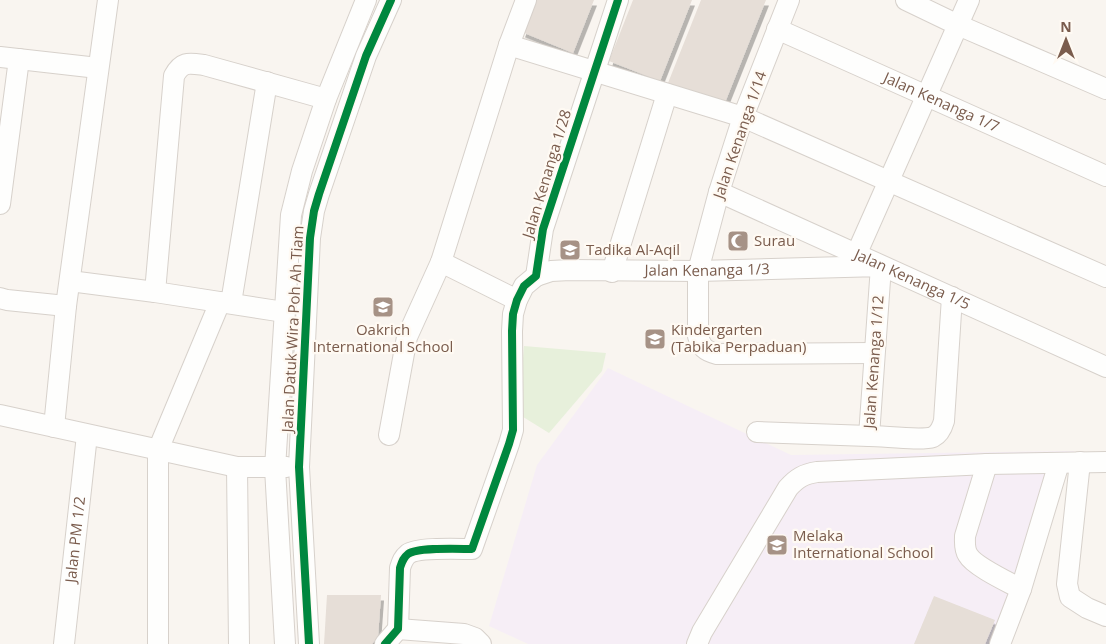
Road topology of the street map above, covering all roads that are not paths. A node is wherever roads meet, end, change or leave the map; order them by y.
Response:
1 (108, 0) edge
2 (366, 0) edge
3 (391, 0) edge
4 (526, 0) edge
5 (618, 0) edge
6 (789, 0) edge
7 (906, 0) edge
8 (970, 0) edge
9 (958, 25) junction
10 (777, 29) junction
11 (509, 45) junction
12 (9, 58) edge
13 (98, 68) junction
14 (594, 71) junction
15 (268, 82) junction
16 (1106, 89) edge
17 (667, 94) junction
18 (927, 95) junction
19 (326, 99) junction
20 (743, 117) junction
21 (1106, 176) edge
22 (888, 182) junction
23 (719, 192) junction
24 (0, 204) edge
25 (856, 255) junction
26 (441, 262) junction
27 (881, 266) junction
28 (698, 271) junction
29 (612, 272) junction
30 (536, 276) junction
31 (1106, 277) edge
32 (70, 282) junction
33 (155, 292) junction
34 (952, 297) junction
35 (0, 298) edge
36 (517, 300) junction
37 (225, 303) junction
38 (66, 306) junction
39 (284, 312) junction
40 (874, 352) junction
41 (1106, 367) edge
42 (0, 415) edge
43 (54, 427) junction
44 (757, 432) dead end
45 (87, 434) junction
46 (389, 434) dead end
47 (870, 436) junction
48 (158, 450) junction
49 (1080, 462) junction
50 (1106, 462) edge
51 (1059, 463) junction
52 (987, 464) junction
53 (237, 467) junction
54 (299, 467) junction
55 (275, 468) junction
56 (1020, 589) junction
57 (1106, 616) edge
58 (398, 629) junction
59 (64, 644) edge
60 (158, 644) edge
61 (239, 644) edge
62 (285, 644) edge
63 (309, 644) edge
64 (385, 644) edge
65 (481, 644) edge
66 (698, 644) edge
67 (1000, 644) edge

1 - 13 street
2 - 19 street, Jalan Datuk Wira Poh Ah Tiam
3 - 54 street, Jalan Datuk Wira Poh Ah Tiam
4 - 11 street
5 - 14 street, Jalan Kenanga 1/28
6 - 10 street, Jalan Kenanga 1/14
7 - 9 street
8 - 9 street
9 - 16 street
9 - 18 street
10 - 18 street, Jalan Kenanga 1/7
10 - 20 street, Jalan Kenanga 1/14
11 - 14 street
11 - 26 street
12 - 13 street
12 - 24 street
13 - 32 street
14 - 17 street
14 - 30 street, Jalan Kenanga 1/28
15 - 19 street
15 - 33 street
15 - 37 street
17 - 20 street
17 - 29 street
18 - 21 street, Jalan Kenanga 1/7
18 - 22 street
19 - 39 street, Jalan Datuk Wira Poh Ah Tiam
20 - 22 street
20 - 23 street, Jalan Kenanga 1/14
22 - 25 street
22 - 31 street
23 - 25 street, Jalan Kenanga 1/5
23 - 28 street, Jalan Kenanga 1/14
25 - 27 street, Jalan Kenanga 1/5
26 - 36 street
26 - 46 street
27 - 28 street, Jalan Kenanga 1/3
27 - 34 street, Jalan Kenanga 1/5
27 - 40 street, Jalan Kenanga 1/12
28 - 29 street, Jalan Kenanga 1/3
28 - 40 street, Jalan Kenanga 1/14
29 - 30 street, Jalan Kenanga 1/3
30 - 36 street
32 - 33 street
32 - 38 street
33 - 37 street
34 - 41 street, Jalan Kenanga 1/5
34 - 47 street
35 - 38 street
36 - 58 street
37 - 39 street
37 - 48 street
38 - 43 street
39 - 55 street, Jalan Datuk Wira Poh Ah Tiam
40 - 47 street, Jalan Kenanga 1/12
42 - 43 street
43 - 45 street
44 - 47 street, Jalan Kenanga 1/12
45 - 48 street
45 - 59 street, Jalan PM 1/2
48 - 53 street
48 - 60 street
49 - 50 street
49 - 51 street
49 - 57 street
51 - 52 street
51 - 56 street
52 - 56 street
52 - 66 street
53 - 55 street
53 - 61 street
54 - 55 street
54 - 63 street, Jalan Datuk Wira Poh Ah Tiam
55 - 62 street, Jalan Datuk Wira Poh Ah Tiam
56 - 67 street
58 - 64 street
58 - 65 street

